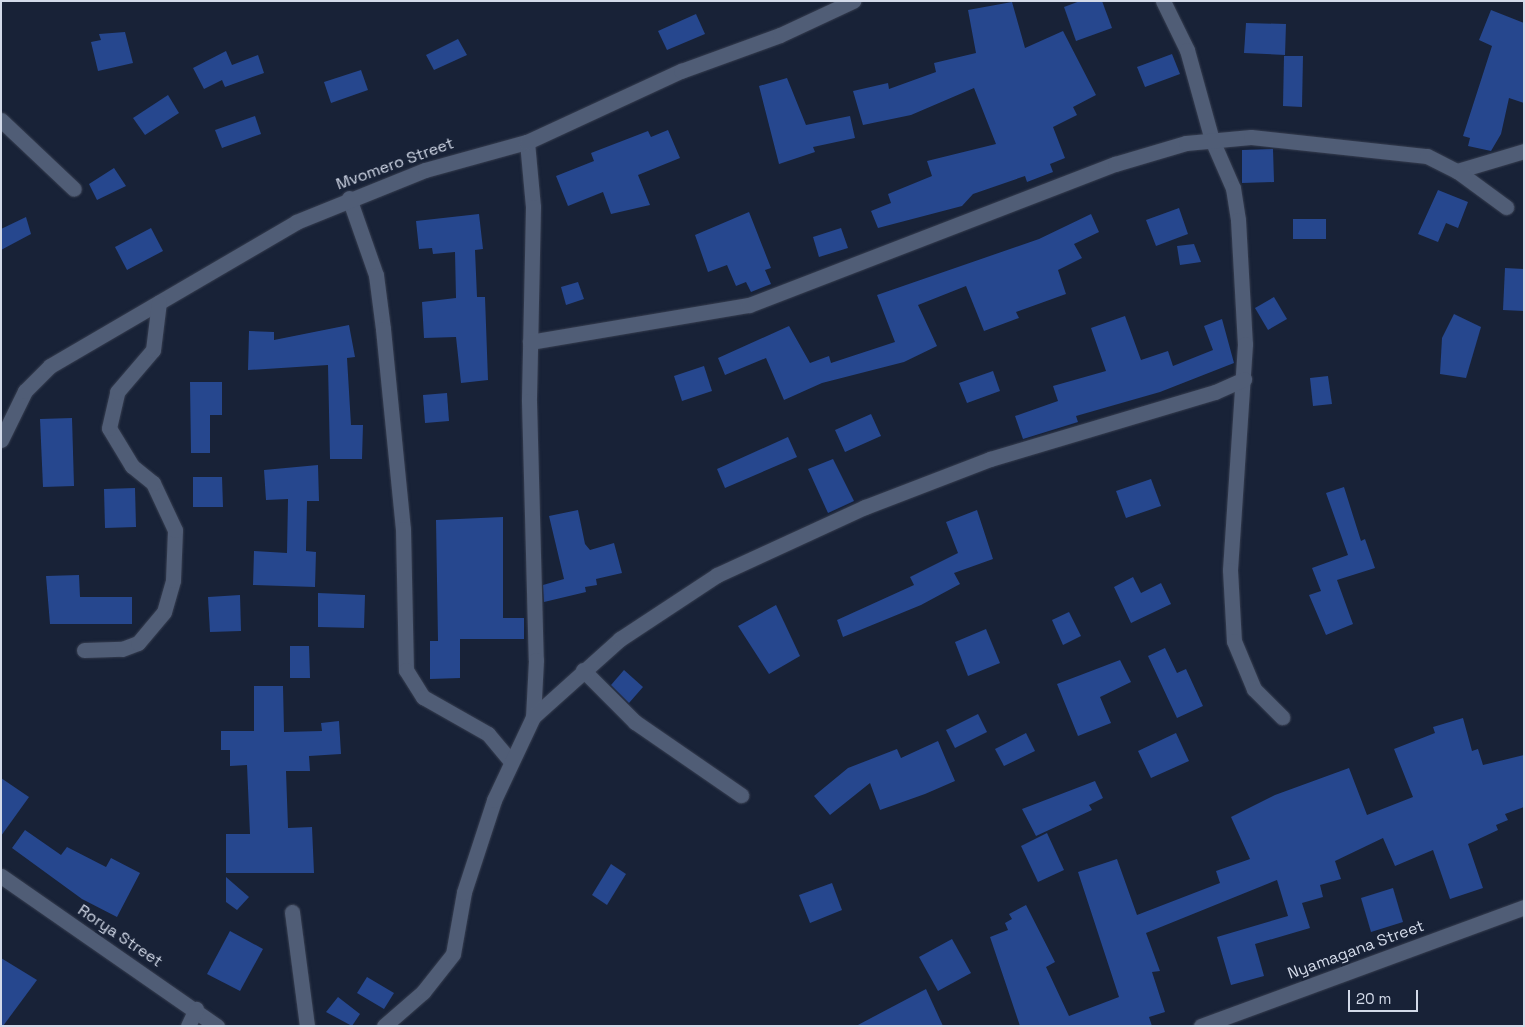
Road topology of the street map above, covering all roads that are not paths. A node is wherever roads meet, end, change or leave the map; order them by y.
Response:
1 (853, 1) edge
2 (1163, 1) edge
3 (1, 120) edge
4 (1212, 140) junction
5 (527, 142) junction
6 (1524, 151) edge
7 (1457, 171) junction
8 (74, 189) dead end
9 (349, 198) junction
10 (1506, 206) dead end
11 (160, 302) junction
12 (530, 342) junction
13 (1244, 379) junction
14 (1, 440) edge
15 (84, 650) dead end
16 (583, 670) junction
17 (533, 717) junction
18 (1282, 717) dead end
19 (511, 761) junction
20 (741, 795) dead end
21 (1, 877) edge
22 (1524, 907) edge
23 (292, 912) dead end
24 (196, 1009) junction
25 (188, 1026) edge
26 (217, 1026) edge
27 (307, 1026) edge
28 (384, 1026) edge
29 (1201, 1026) edge

1 - 5 street, Mvomero Street
2 - 4 street
3 - 8 street
4 - 7 street
4 - 12 street
4 - 13 street
5 - 9 street, Mvomero Street
5 - 12 street
6 - 7 street
7 - 10 street
9 - 11 street, Mvomero Street
9 - 19 street
11 - 14 street, Mvomero Street
11 - 15 street
12 - 17 street
13 - 16 street
13 - 18 street
16 - 17 street
16 - 20 street
17 - 19 street
19 - 28 street
21 - 24 street, Rorya Street
22 - 29 street, Nyamagana Street
23 - 27 street
24 - 25 street
24 - 26 street, Rorya Street

